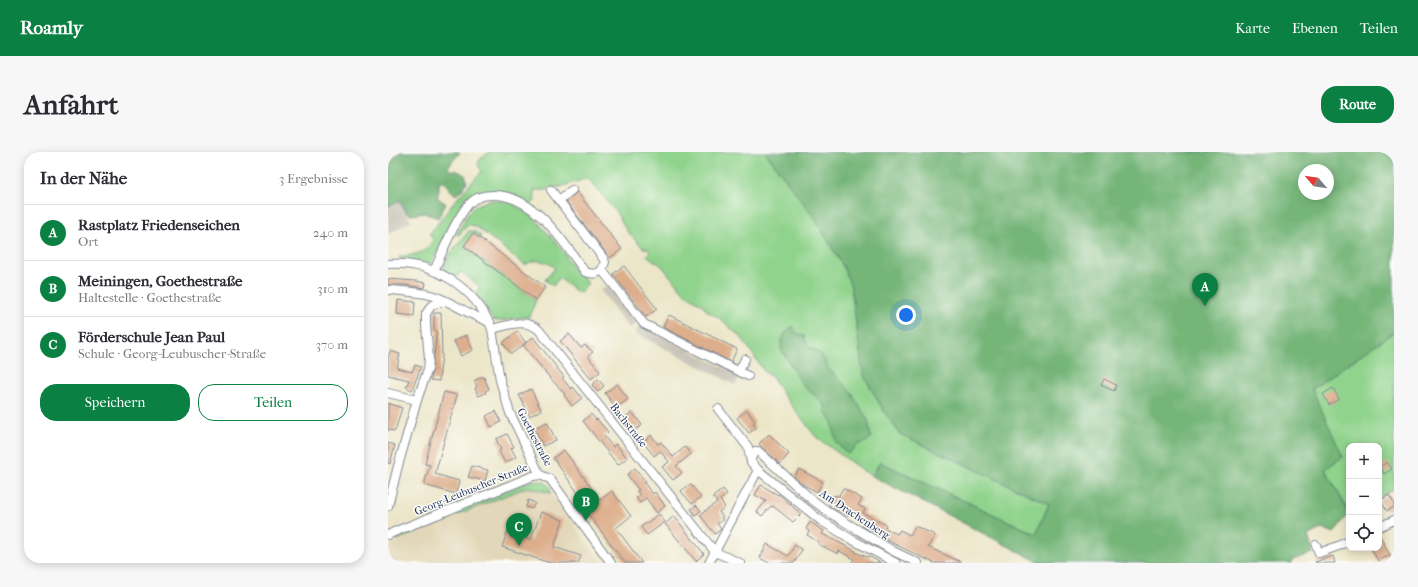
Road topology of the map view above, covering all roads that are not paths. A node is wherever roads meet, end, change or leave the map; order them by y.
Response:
1 (550, 190) dead end
2 (572, 190) dead end
3 (559, 200) junction
4 (388, 264) edge
5 (602, 270) junction
6 (434, 271) junction
7 (388, 290) edge
8 (446, 302) junction
9 (491, 326) junction
10 (745, 359) dead end
11 (739, 371) junction
12 (748, 376) dead end
13 (388, 393) edge
14 (417, 400) junction
15 (718, 409) dead end
16 (751, 458) junction
17 (758, 470) junction
18 (540, 475) junction
19 (388, 506) edge
20 (1394, 520) edge
21 (1382, 526) edge
22 (388, 535) edge
23 (1346, 543) edge
24 (1316, 545) dead end
25 (715, 552) junction
26 (611, 563) edge
27 (709, 563) edge
28 (740, 563) edge
29 (896, 563) edge
30 (918, 563) edge

1 - 3 street
2 - 3 street
3 - 5 street
4 - 6 street, Goethestraße
5 - 6 street
5 - 11 street
6 - 9 street, Goethestraße
7 - 8 street
8 - 9 street
8 - 14 street
9 - 18 street, Goethestraße
9 - 25 street, Bachstraße
10 - 11 street
11 - 12 street
13 - 14 street
14 - 19 street
15 - 16 street, Am Drachenberg
16 - 17 street, Am Drachenberg
16 - 30 street, Am Drachenberg
17 - 25 street
17 - 29 street, Am Drachenberg
18 - 22 street, Georg-Leubuscher-Straße
18 - 26 street, Goethestraße
20 - 21 street
23 - 24 street
25 - 27 street
25 - 28 street, Bachstraße

